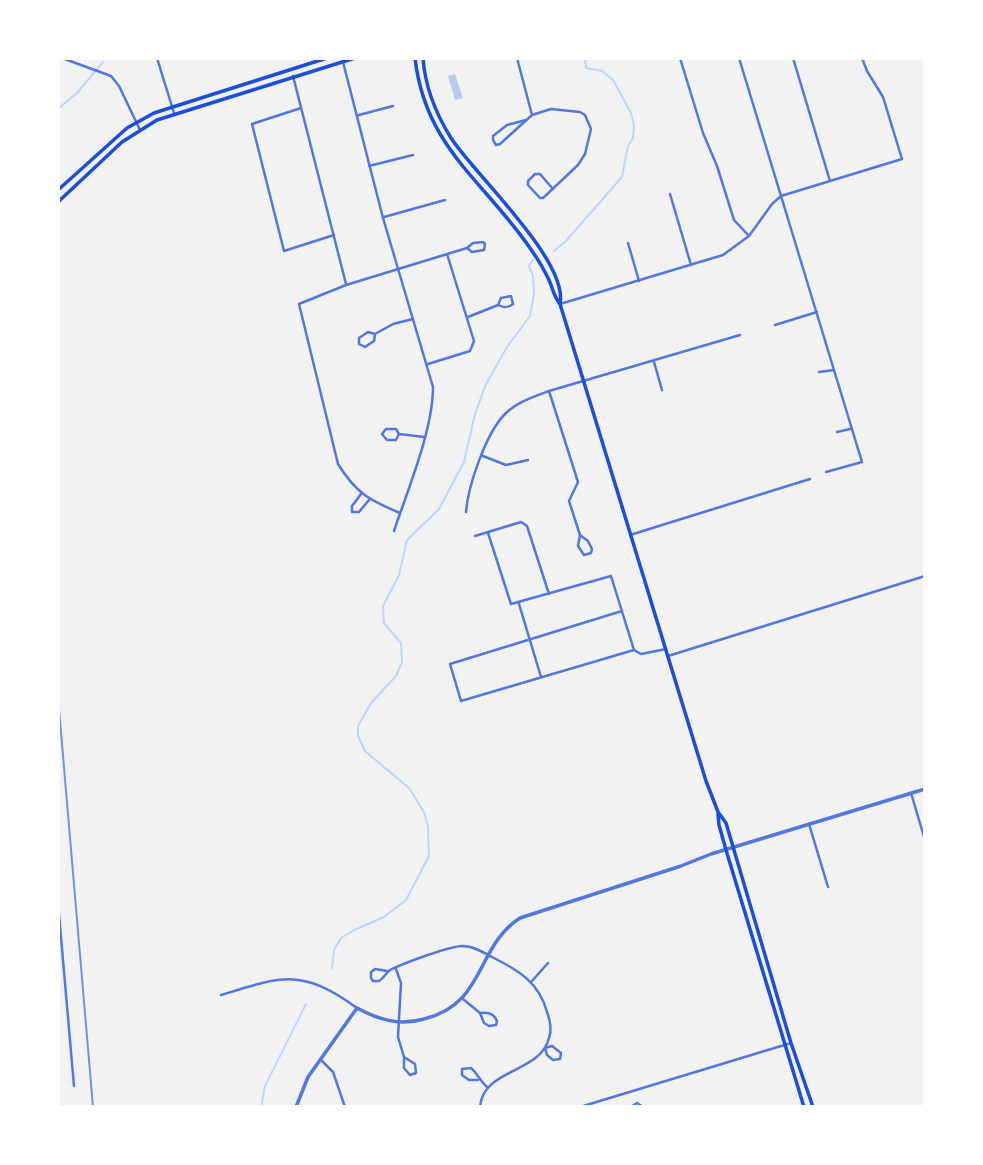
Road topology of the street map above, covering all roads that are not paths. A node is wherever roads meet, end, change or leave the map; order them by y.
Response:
1 (62, 58) edge
2 (157, 58) edge
3 (327, 58) edge
4 (355, 58) edge
5 (415, 58) edge
6 (423, 58) edge
7 (517, 58) edge
8 (680, 58) edge
9 (739, 58) edge
10 (793, 58) edge
11 (862, 58) edge
12 (342, 60) edge
13 (293, 76) junction
14 (172, 106) junction
15 (393, 106) dead end
16 (301, 108) junction
17 (174, 113) junction
18 (357, 115) junction
19 (532, 116) junction
20 (526, 120) junction
21 (136, 123) junction
22 (140, 130) junction
23 (413, 155) dead end
24 (369, 166) junction
25 (830, 181) junction
26 (552, 189) junction
27 (58, 190) edge
28 (670, 194) dead end
29 (781, 196) junction
30 (445, 200) dead end
31 (58, 202) edge
32 (383, 218) junction
33 (334, 234) junction
34 (749, 236) junction
35 (628, 243) dead end
36 (467, 247) junction
37 (447, 254) junction
38 (691, 265) junction
39 (399, 269) junction
40 (639, 282) junction
41 (346, 285) junction
42 (560, 304) junction
43 (498, 305) junction
44 (817, 312) junction
45 (467, 318) junction
46 (413, 319) junction
47 (775, 325) dead end
48 (374, 334) junction
49 (740, 335) dead end
50 (654, 362) junction
51 (428, 364) junction
52 (834, 370) junction
53 (819, 372) dead end
54 (582, 383) junction
55 (662, 390) dead end
56 (549, 391) junction
57 (850, 429) junction
58 (837, 432) dead end
59 (399, 434) junction
60 (424, 437) junction
61 (482, 456) junction
62 (528, 460) dead end
63 (826, 472) dead end
64 (810, 479) dead end
65 (361, 494) junction
66 (369, 500) junction
67 (466, 512) dead end
68 (400, 514) junction
69 (394, 531) dead end
70 (488, 533) junction
71 (630, 535) junction
72 (475, 536) dead end
73 (580, 536) junction
74 (925, 576) edge
75 (549, 594) junction
76 (519, 604) junction
77 (622, 611) junction
78 (530, 639) junction
79 (666, 649) junction
80 (634, 650) junction
81 (668, 656) junction
82 (541, 677) junction
83 (925, 789) edge
84 (911, 793) junction
85 (718, 811) junction
86 (809, 824) junction
87 (925, 840) edge
88 (732, 848) junction
89 (726, 849) junction
90 (828, 887) dead end
91 (58, 903) edge
92 (488, 955) junction
93 (548, 963) dead end
94 (396, 968) junction
95 (387, 971) junction
96 (532, 981) junction
97 (221, 995) dead end
98 (463, 999) junction
99 (357, 1008) junction
100 (480, 1013) junction
101 (398, 1022) junction
102 (791, 1043) junction
103 (785, 1045) junction
104 (545, 1048) junction
105 (404, 1057) junction
106 (321, 1060) junction
107 (478, 1080) junction
108 (74, 1086) dead end
109 (488, 1087) junction
110 (296, 1107) edge
111 (345, 1107) edge
112 (480, 1107) edge
113 (580, 1107) edge
114 (631, 1107) edge
115 (643, 1107) edge
116 (804, 1107) edge
117 (813, 1107) edge

1 - 21 street
2 - 14 street
3 - 14 main road
4 - 12 main road
5 - 42 main road
6 - 42 main road
7 - 19 street
8 - 34 street
9 - 29 street
10 - 25 street
11 - 25 street
12 - 13 main road
12 - 18 street
13 - 16 street
13 - 17 main road
14 - 17 street
14 - 21 main road
15 - 18 street
16 - 33 street
16 - 33 street
17 - 22 main road
18 - 24 street
19 - 20 street
19 - 26 street
20 - 20 street
21 - 22 street
21 - 27 main road
22 - 31 main road
23 - 24 street
24 - 32 street
25 - 29 street
26 - 26 street
28 - 38 street
29 - 34 street
29 - 44 street
30 - 32 street
32 - 39 street
33 - 41 street
34 - 38 street
35 - 40 street
36 - 36 street
36 - 37 street
37 - 39 street
37 - 45 street
38 - 40 street
39 - 41 street
39 - 46 street
40 - 42 street
41 - 65 street
42 - 54 main road
43 - 43 street
43 - 45 street
44 - 47 street
44 - 52 street
45 - 51 street
46 - 48 street
46 - 51 street
48 - 48 street
49 - 50 street
50 - 54 street
50 - 55 street
51 - 60 street
52 - 53 street
52 - 57 street
54 - 56 street
54 - 71 main road
56 - 61 street
56 - 73 street
57 - 58 street
57 - 63 street
59 - 59 street
59 - 60 street
60 - 68 street
61 - 62 street
61 - 67 street
64 - 71 street
65 - 66 street
65 - 66 street
66 - 68 street
68 - 69 street
70 - 72 street
70 - 75 street
70 - 76 street
71 - 79 main road
73 - 73 street
74 - 81 street
75 - 76 street
75 - 77 street
76 - 78 street
77 - 78 street
77 - 80 street
78 - 82 street
78 - 82 street
79 - 80 street
79 - 81 main road
80 - 82 street
81 - 85 main road
83 - 84 street
84 - 86 street
84 - 87 street
85 - 88 main road
85 - 89 main road
86 - 88 street
86 - 90 street
88 - 89 street
88 - 102 main road
89 - 92 street
89 - 103 main road
91 - 108 street
92 - 94 street
92 - 96 street
92 - 98 street
93 - 96 street
94 - 95 street
94 - 101 street
95 - 95 street
96 - 104 street
97 - 99 street
98 - 100 street
98 - 101 street
99 - 101 street
99 - 106 street
100 - 100 street
101 - 105 street
102 - 103 street
102 - 117 main road
103 - 113 street
103 - 116 main road
104 - 104 street
104 - 109 street
105 - 105 street
106 - 110 street
106 - 111 street
107 - 107 street
107 - 109 street
109 - 112 street
114 - 115 street

